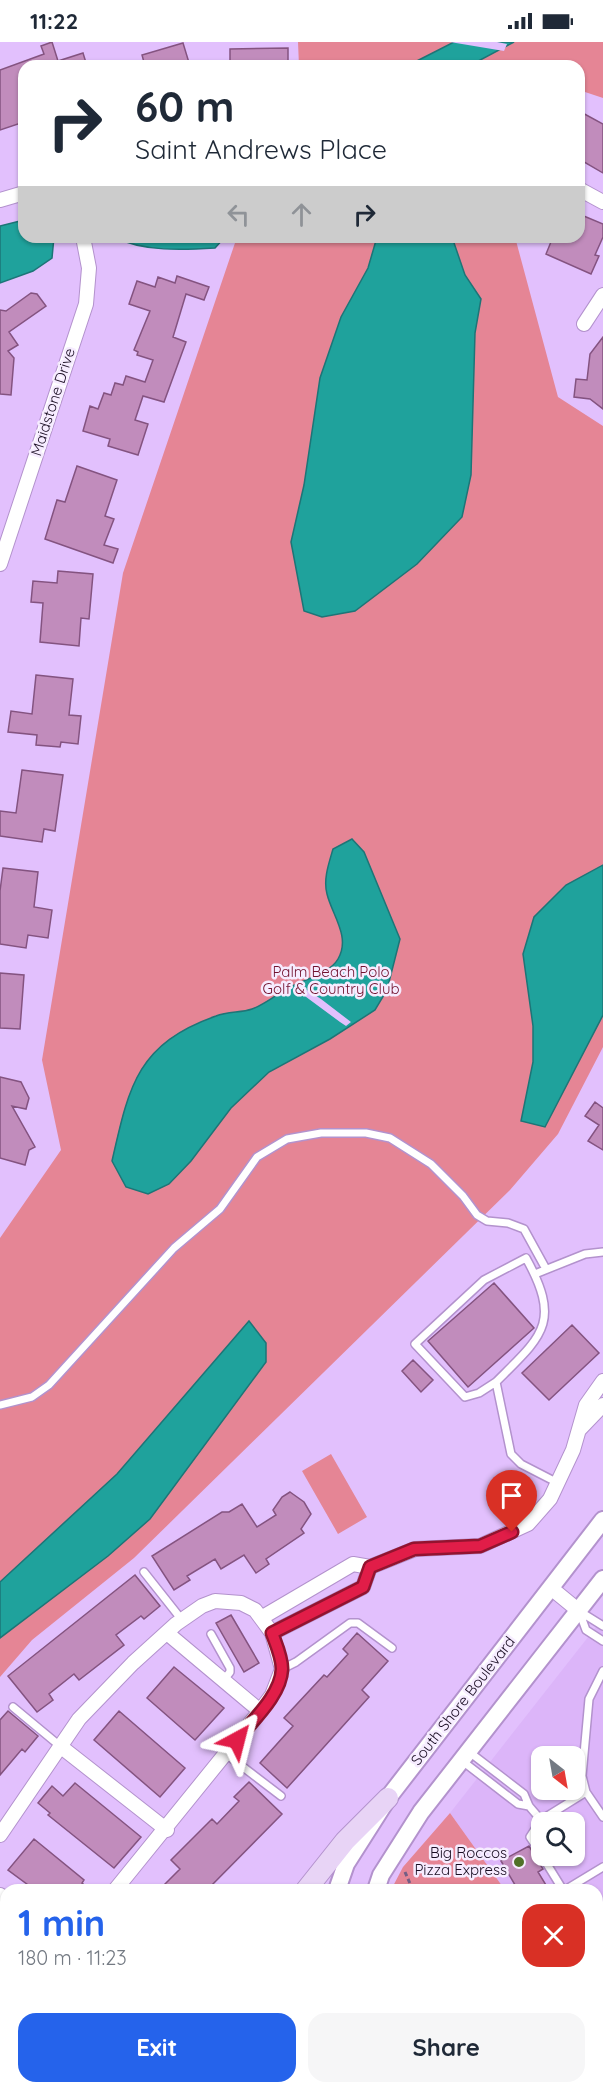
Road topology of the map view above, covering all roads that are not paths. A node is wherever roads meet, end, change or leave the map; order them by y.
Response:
1 (585, 192) edge
2 (18, 195) edge
3 (0, 200) edge
4 (603, 202) edge
5 (83, 243) edge
6 (603, 295) edge
7 (584, 324) dead end
8 (0, 564) edge
9 (603, 1252) edge
10 (546, 1269) junction
11 (535, 1274) junction
12 (603, 1381) edge
13 (495, 1382) junction
14 (603, 1404) edge
15 (0, 1405) edge
16 (579, 1430) junction
17 (558, 1483) junction
18 (603, 1520) edge
19 (370, 1567) junction
20 (144, 1572) dead end
21 (603, 1579) edge
22 (551, 1588) junction
23 (579, 1611) junction
24 (261, 1618) junction
25 (182, 1620) junction
26 (603, 1626) edge
27 (167, 1633) junction
28 (272, 1633) junction
29 (211, 1634) dead end
30 (603, 1641) edge
31 (392, 1648) dead end
32 (282, 1669) junction
33 (603, 1671) edge
34 (223, 1681) junction
35 (13, 1707) dead end
36 (260, 1711) junction
37 (60, 1746) junction
38 (226, 1754) junction
39 (465, 1756) junction
40 (586, 1792) junction
41 (281, 1796) dead end
42 (388, 1798) junction
43 (529, 1806) junction
44 (534, 1812) edge
45 (554, 1812) edge
46 (603, 1817) edge
47 (166, 1830) junction
48 (0, 1835) edge
49 (549, 1866) edge
50 (603, 1867) edge
51 (120, 1884) edge
52 (311, 1884) edge
53 (339, 1884) edge
54 (378, 1884) edge
55 (560, 1884) edge
56 (574, 1884) edge

1 - 4 street
2 - 3 street
5 - 8 street, Maidstone Drive
6 - 7 street
9 - 10 lane
10 - 11 lane
10 - 15 lane
11 - 13 lane
11 - 13 lane
12 - 16 street
13 - 17 lane
14 - 16 street
16 - 17 street
17 - 19 street
18 - 22 street, South Shore Boulevard
19 - 24 street
19 - 28 street
20 - 25 lane
21 - 23 street
22 - 23 street
22 - 42 street, South Shore Boulevard
23 - 26 lane
23 - 30 lane
23 - 39 street
24 - 25 street
24 - 28 street
25 - 27 street
27 - 34 street
27 - 37 street
28 - 32 street
29 - 34 lane
31 - 32 lane
32 - 36 street
33 - 40 lane
34 - 36 street
35 - 37 lane
36 - 38 street
37 - 47 street
37 - 48 street
38 - 41 lane
38 - 47 street
39 - 43 lane
39 - 43 lane
39 - 54 street
40 - 45 lane
40 - 46 lane
42 - 52 main road
42 - 53 street, South Shore Boulevard
43 - 44 lane
47 - 51 street
49 - 55 lane
50 - 56 lane

